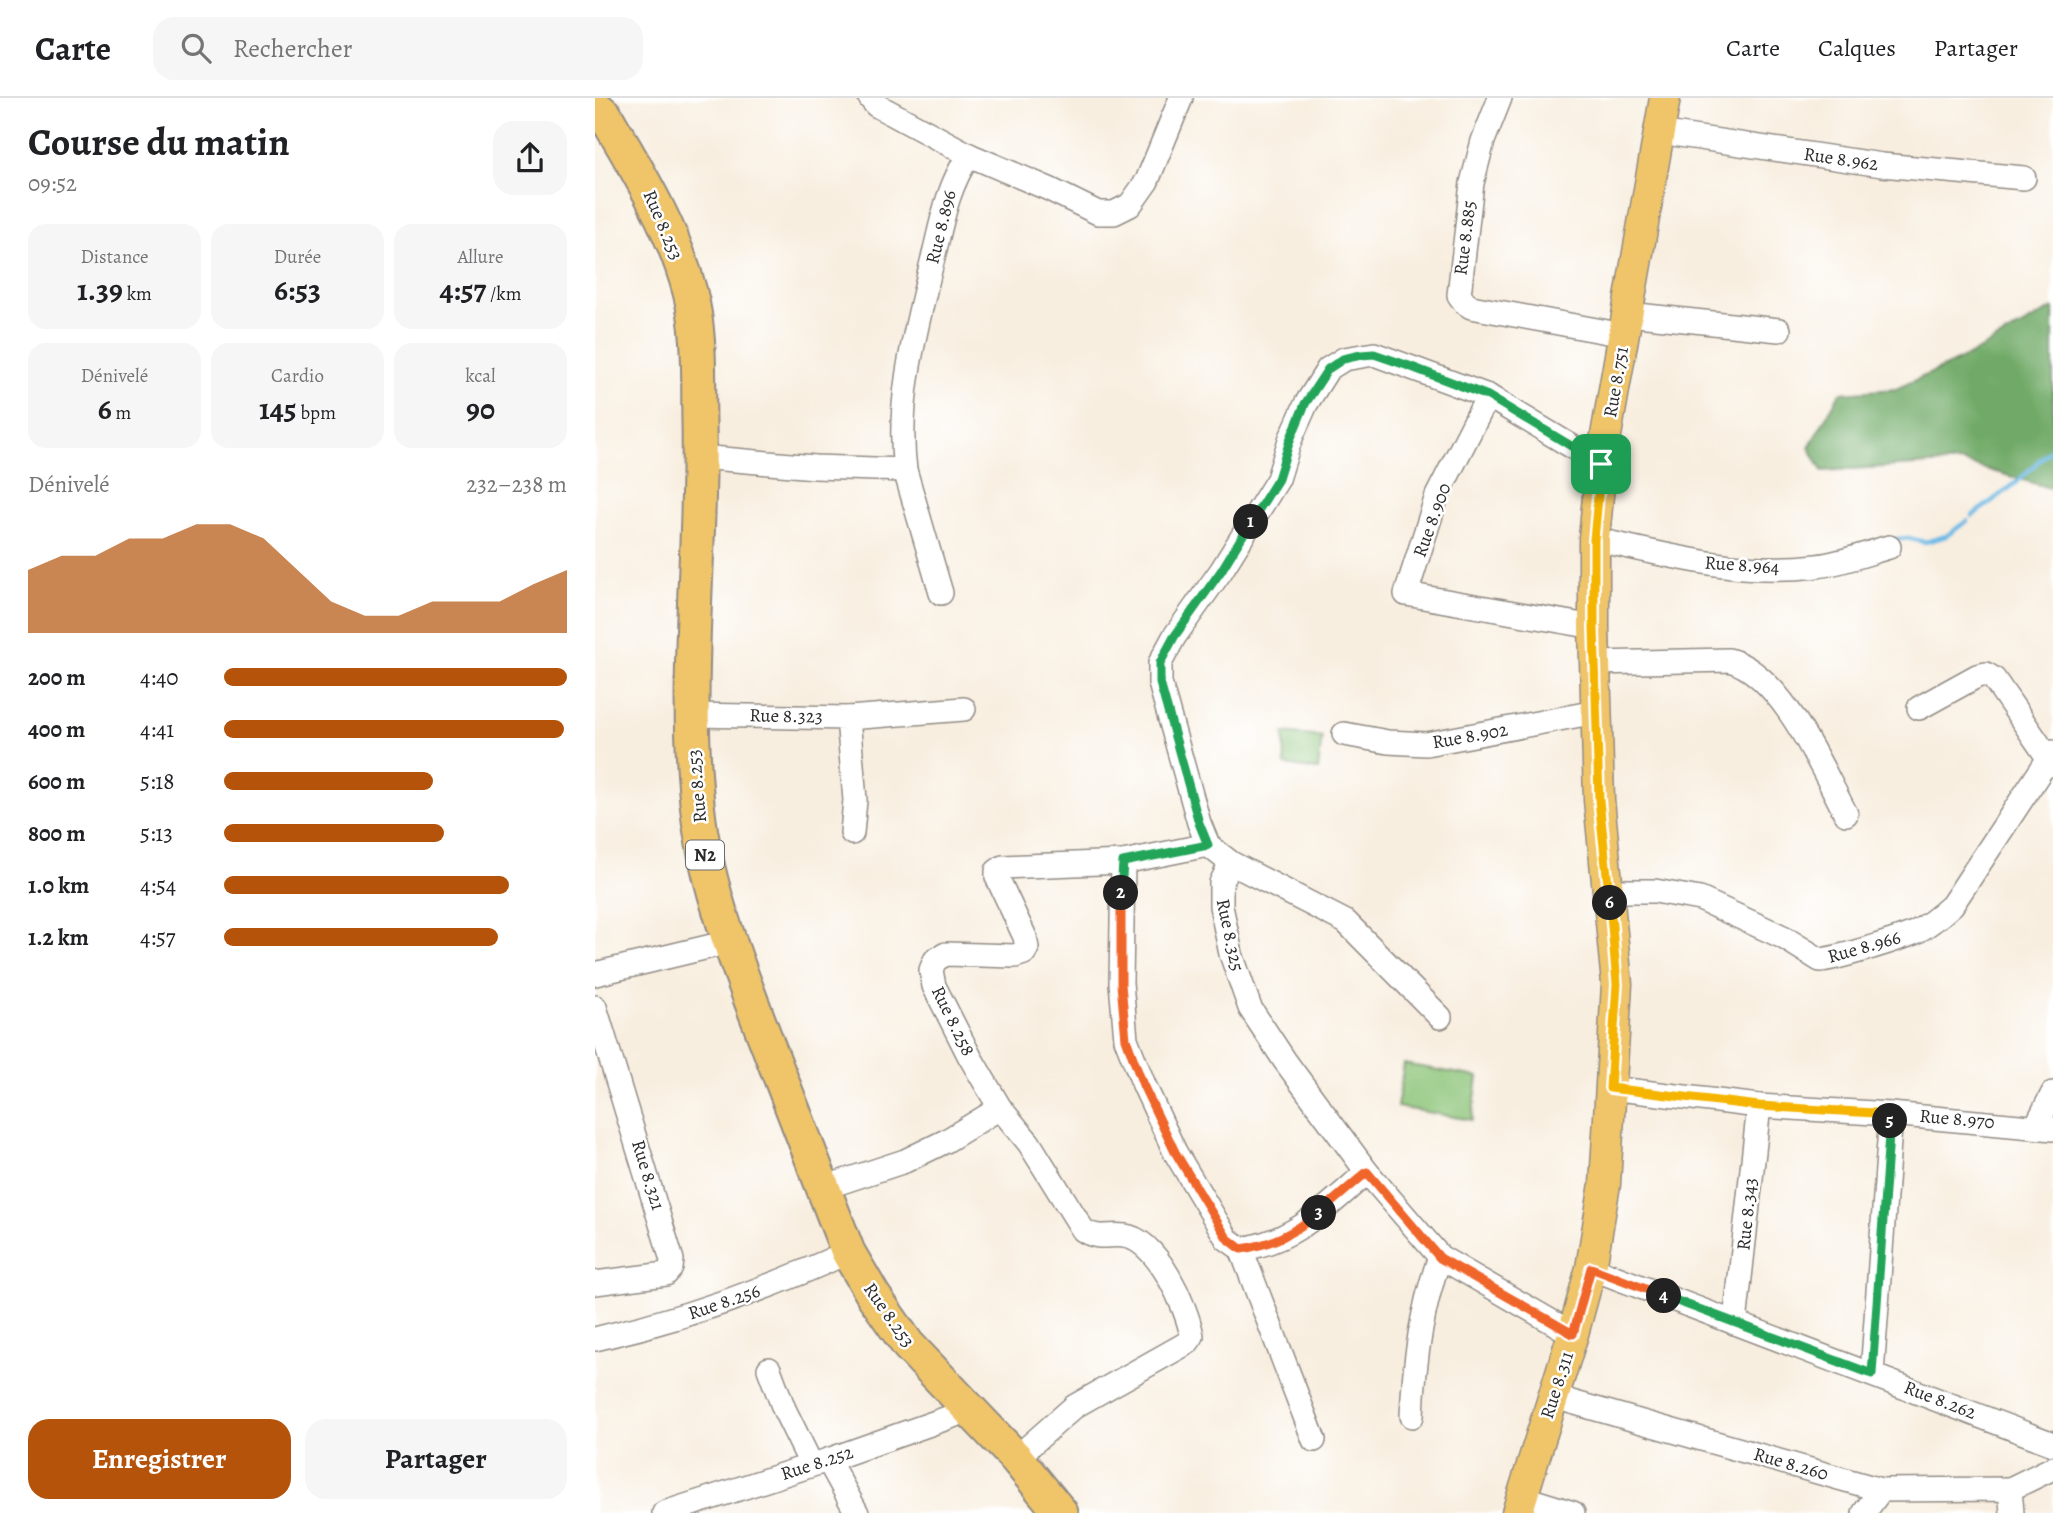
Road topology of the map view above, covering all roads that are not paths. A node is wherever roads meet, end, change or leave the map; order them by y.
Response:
1 (870, 98) edge
2 (1181, 98) edge
3 (1500, 98) edge
4 (1665, 98) edge
5 (599, 107) edge
6 (1659, 132) junction
7 (969, 155) junction
8 (2024, 178) dead end
9 (1626, 325) junction
10 (1779, 330) dead end
11 (1488, 396) junction
12 (700, 457) junction
13 (1601, 464) junction
14 (905, 470) junction
15 (1594, 540) junction
16 (1889, 547) dead end
17 (941, 593) dead end
18 (1594, 627) junction
19 (1595, 663) junction
20 (1919, 708) dead end
21 (964, 709) dead end
22 (1596, 712) junction
23 (694, 715) junction
24 (848, 718) junction
25 (1343, 734) dead end
26 (2052, 759) edge
27 (1846, 814) dead end
28 (852, 833) dead end
29 (1208, 845) junction
30 (1123, 862) junction
31 (1231, 863) junction
32 (1608, 891) junction
33 (729, 942) junction
34 (595, 974) edge
35 (595, 1007) edge
36 (1440, 1017) dead end
37 (1610, 1088) junction
38 (2053, 1093) edge
39 (1759, 1106) junction
40 (1000, 1108) junction
41 (1891, 1114) junction
42 (2045, 1128) edge
43 (1367, 1172) junction
44 (823, 1188) junction
45 (1241, 1249) junction
46 (848, 1252) junction
47 (1440, 1258) junction
48 (1591, 1268) junction
49 (595, 1283) edge
50 (1735, 1323) junction
51 (1573, 1334) junction
52 (595, 1339) edge
53 (768, 1369) dead end
54 (1872, 1374) junction
55 (1554, 1397) junction
56 (970, 1410) junction
57 (1412, 1416) dead end
58 (1314, 1440) dead end
59 (2053, 1444) edge
60 (1016, 1458) junction
61 (819, 1462) junction
62 (2053, 1468) edge
63 (2010, 1489) junction
64 (1881, 1490) junction
65 (1519, 1505) edge
66 (698, 1508) edge
67 (664, 1513) edge
68 (857, 1513) edge
69 (1061, 1513) edge
70 (1573, 1513) edge
71 (1864, 1513) edge
72 (2012, 1513) edge

1 - 7 street
2 - 7 street
3 - 9 street, Rue 8.885
4 - 6 main road, Rue 8.751
5 - 12 highway, Rue 8.253 / N2
6 - 8 street, Rue 8.962
6 - 9 main road, Rue 8.751
7 - 14 street, Rue 8.896
9 - 10 street
9 - 13 main road, Rue 8.751
11 - 13 street
11 - 18 street, Rue 8.900
11 - 29 street
12 - 14 street
12 - 23 highway, Rue 8.253 / N2
13 - 15 main road, Rue 8.751
14 - 17 street, Rue 8.896
15 - 16 street, Rue 8.964
15 - 18 main road, Rue 8.751
18 - 19 main road, Rue 8.751
19 - 22 main road, Rue 8.751
19 - 27 street
20 - 26 street
21 - 24 street
22 - 25 street, Rue 8.902
22 - 32 main road, Rue 8.751
23 - 24 street, Rue 8.323
23 - 33 highway, Rue 8.253 / N2
24 - 28 street, Rue 8.323
26 - 32 street, Rue 8.966
29 - 30 street, Rue 8.258
29 - 31 street
30 - 40 street, Rue 8.258
30 - 45 street
31 - 36 street
31 - 43 street, Rue 8.325
32 - 37 main road, Rue 8.751
33 - 34 street
33 - 44 highway, Rue 8.253 / N2
35 - 49 street, Rue 8.321
37 - 39 street, Rue 8.970
37 - 48 main road, Rue 8.311
38 - 42 street
39 - 41 street, Rue 8.970
39 - 50 street, Rue 8.343
40 - 44 street
40 - 60 street
41 - 42 street, Rue 8.970
41 - 54 street
43 - 45 street
43 - 47 street, Rue 8.325
44 - 46 highway, Rue 8.253 / N2
45 - 58 street
46 - 52 street, Rue 8.256
46 - 56 highway, Rue 8.253 / N2
47 - 51 street, Rue 8.325
47 - 57 street
48 - 50 street, Rue 8.262
48 - 51 main road, Rue 8.311
50 - 54 street, Rue 8.262
51 - 55 main road, Rue 8.311
53 - 61 street
54 - 59 street, Rue 8.262
55 - 64 street, Rue 8.260
55 - 65 main road, Rue 8.311
56 - 60 highway, Rue 8.253 / N2
56 - 61 street, Rue 8.252
60 - 69 highway, Rue 8.253 / N2
61 - 66 street, Rue 8.252
61 - 68 street
62 - 63 street
63 - 64 street, Rue 8.260
63 - 72 street
64 - 71 street
65 - 70 street
66 - 67 street, Rue 8.252

